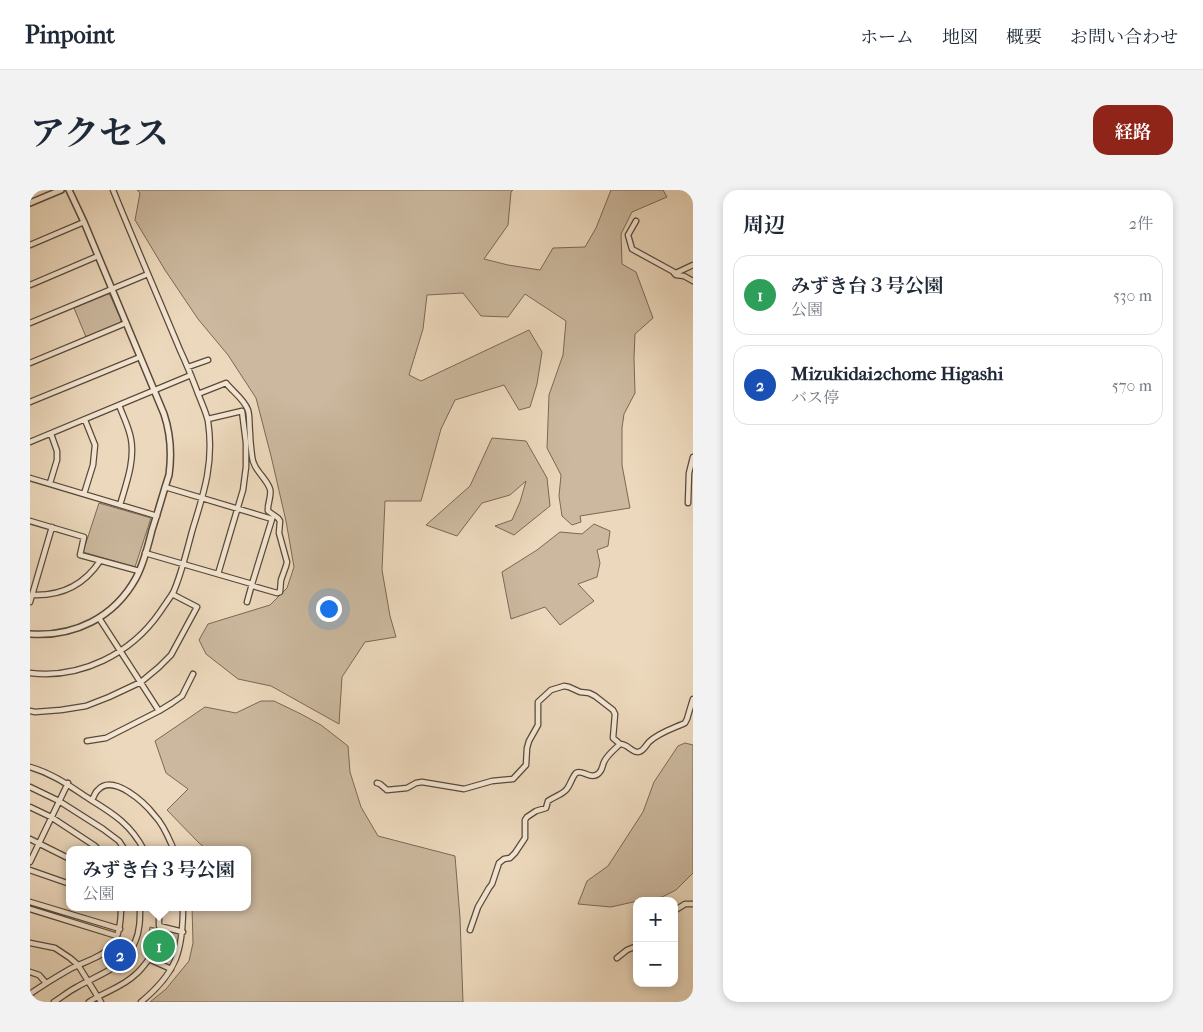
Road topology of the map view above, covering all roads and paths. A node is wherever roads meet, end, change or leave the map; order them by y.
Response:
1 (62, 190) edge
2 (69, 190) edge
3 (113, 190) edge
4 (30, 203) edge
5 (636, 221) dead end
6 (84, 222) junction
7 (30, 245) edge
8 (98, 256) junction
9 (693, 265) edge
10 (674, 272) junction
11 (148, 274) junction
12 (693, 281) edge
13 (30, 285) edge
14 (112, 289) junction
15 (30, 323) edge
16 (126, 323) junction
17 (140, 357) junction
18 (208, 360) dead end
19 (30, 363) edge
20 (188, 368) junction
21 (191, 375) junction
22 (154, 390) junction
23 (198, 394) junction
24 (30, 402) edge
25 (119, 405) junction
26 (208, 419) junction
27 (85, 420) junction
28 (51, 434) junction
29 (30, 442) edge
30 (693, 458) edge
31 (30, 478) edge
32 (50, 484) junction
33 (165, 487) junction
34 (84, 494) junction
35 (202, 498) junction
36 (688, 503) dead end
37 (120, 505) junction
38 (237, 508) junction
39 (157, 516) junction
40 (30, 521) edge
41 (52, 527) junction
42 (146, 554) junction
43 (100, 561) junction
44 (183, 564) junction
45 (139, 571) junction
46 (218, 574) junction
47 (252, 584) junction
48 (172, 594) junction
49 (32, 595) junction
50 (30, 602) edge
51 (247, 602) dead end
52 (99, 618) junction
53 (30, 634) edge
54 (120, 652) junction
55 (30, 673) edge
56 (193, 674) dead end
57 (141, 682) junction
58 (693, 699) edge
59 (30, 711) edge
60 (159, 712) junction
61 (87, 740) dead end
62 (620, 744) junction
63 (30, 767) edge
64 (68, 783) junction
65 (377, 784) dead end
66 (30, 787) edge
67 (92, 800) junction
68 (59, 801) junction
69 (30, 807) edge
70 (51, 817) junction
71 (30, 839) edge
72 (38, 843) junction
73 (95, 846) edge
74 (122, 846) edge
75 (141, 846) edge
76 (172, 846) edge
77 (66, 857) edge
78 (30, 862) edge
79 (30, 870) edge
80 (66, 883) edge
81 (30, 902) edge
82 (693, 904) edge
83 (678, 908) edge
84 (30, 909) edge
85 (121, 911) edge
86 (140, 911) edge
87 (159, 911) edge
88 (183, 911) edge
89 (120, 929) junction
90 (470, 930) dead end
91 (183, 932) junction
92 (117, 936) junction
93 (30, 943) edge
94 (633, 948) edge
95 (617, 958) dead end
96 (78, 965) junction
97 (171, 969) junction
98 (30, 972) edge
99 (88, 981) junction
100 (46, 983) junction
101 (30, 994) edge
102 (97, 996) junction
103 (54, 1002) edge
104 (89, 1002) edge
105 (101, 1002) edge
106 (141, 1002) edge

1 - 4 street
2 - 6 street
3 - 11 street
5 - 10 street
6 - 7 street
6 - 8 street
8 - 13 street
8 - 14 street
9 - 10 street
10 - 12 street
11 - 14 street
11 - 20 street
14 - 15 street
14 - 16 street
16 - 17 street
16 - 19 street
17 - 22 street
17 - 24 street
18 - 20 street
20 - 21 street
21 - 22 street
21 - 23 street
22 - 25 street
22 - 33 street
23 - 26 street
23 - 47 street
25 - 27 street
25 - 37 street
26 - 35 street
26 - 38 street
27 - 28 street
27 - 34 street
28 - 29 street
28 - 32 street
30 - 36 street
31 - 32 street
32 - 34 street
33 - 35 street
33 - 39 street
34 - 37 street
35 - 38 street
35 - 44 street
37 - 39 street
38 - 46 street
38 - 47 street
39 - 42 street
40 - 41 street
41 - 43 street
41 - 49 street
42 - 44 street
42 - 45 street
43 - 45 street
43 - 49 street
44 - 46 street
44 - 48 street
45 - 52 street
46 - 47 street
47 - 51 street
48 - 54 street
48 - 57 street
49 - 50 street
52 - 53 street
52 - 54 street
54 - 55 street
54 - 57 street
56 - 60 street
57 - 59 street
57 - 60 street
58 - 62 street
60 - 61 street
62 - 65 street
62 - 90 street
63 - 64 street
64 - 67 street
64 - 68 street
66 - 68 street
67 - 75 street
67 - 76 street
68 - 70 street
68 - 74 street
69 - 70 street
70 - 72 street
70 - 73 street
71 - 72 street
72 - 77 street
72 - 78 street
79 - 80 street
81 - 89 street
82 - 83 street
84 - 92 street
85 - 89 street
86 - 99 street
87 - 91 street
88 - 91 street
89 - 92 street
91 - 97 street
92 - 96 street
93 - 96 street
94 - 95 street
96 - 99 street
96 - 100 street
97 - 102 street
97 - 106 street
98 - 100 street
99 - 102 street
99 - 103 street
100 - 101 street
102 - 104 street
102 - 105 street

